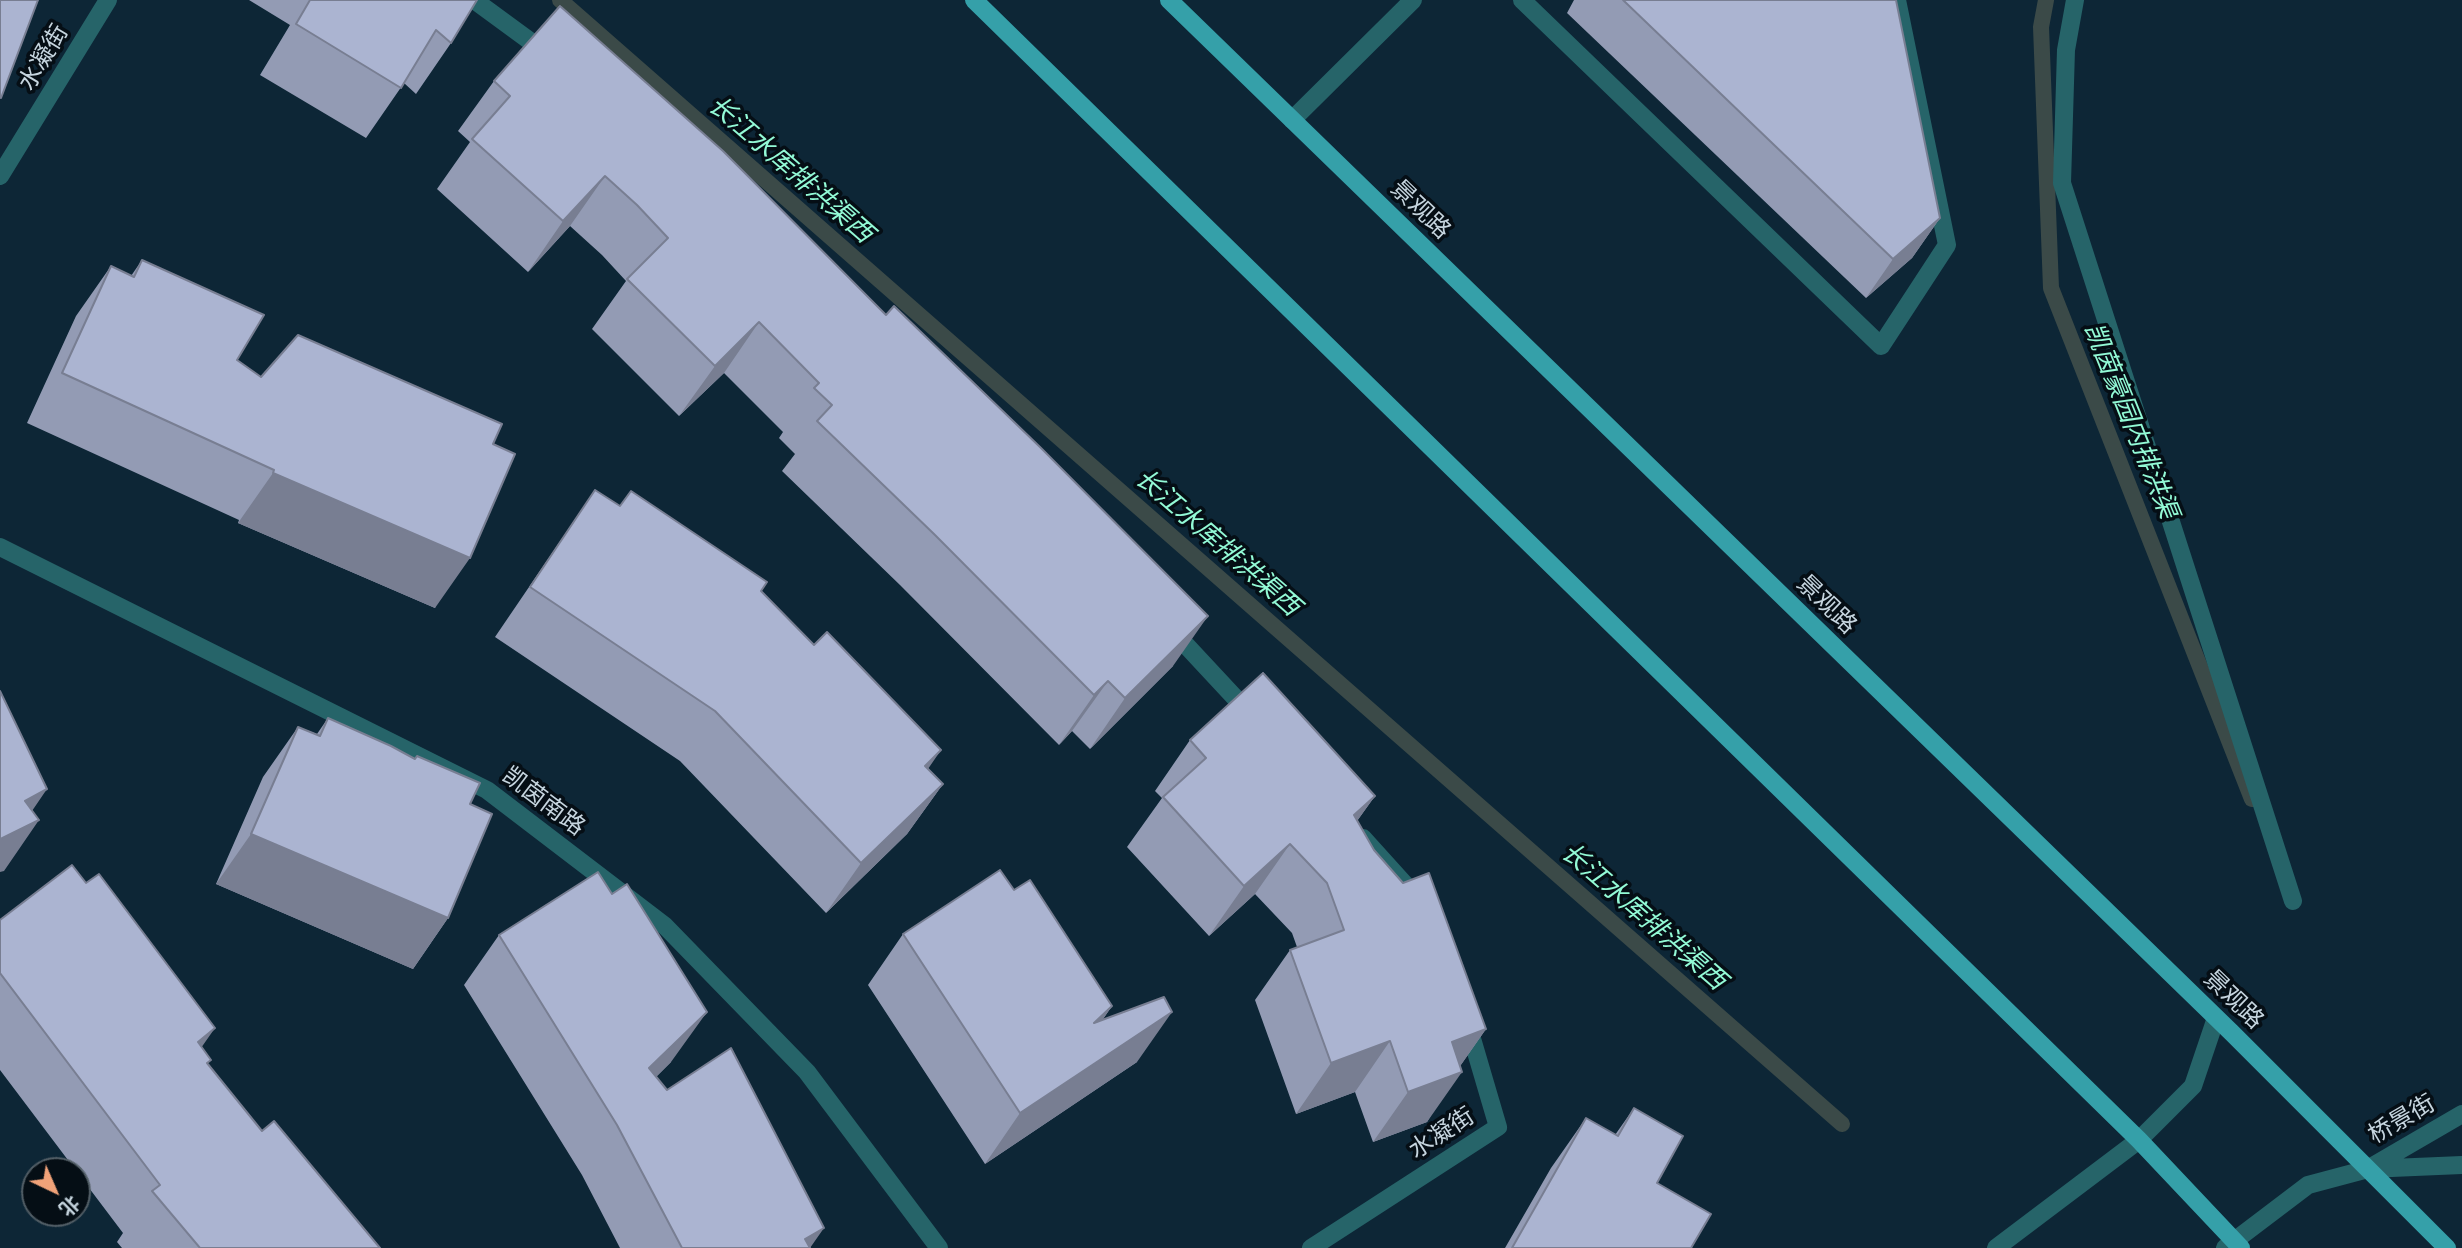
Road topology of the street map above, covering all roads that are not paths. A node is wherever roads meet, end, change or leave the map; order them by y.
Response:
1 (108, 0) edge
2 (474, 0) edge
3 (974, 0) edge
4 (1169, 0) edge
5 (1413, 0) edge
6 (1522, 0) edge
7 (1897, 0) edge
8 (2075, 0) edge
9 (564, 66) edge
10 (1292, 120) junction
11 (0, 176) edge
12 (0, 547) edge
13 (1158, 616) edge
14 (1262, 726) edge
15 (1353, 828) edge
16 (2293, 901) dead end
17 (1427, 908) edge
18 (1463, 1010) edge
19 (2216, 1018) junction
20 (2462, 1114) edge
21 (2139, 1140) junction
22 (2462, 1165) edge
23 (2368, 1169) junction
24 (2233, 1246) edge
25 (939, 1248) edge
26 (1311, 1248) edge
27 (1996, 1248) edge
28 (2447, 1248) edge

1 - 11 street, 水凝街
2 - 9 street
3 - 21 main road
4 - 10 main road, 景观路
5 - 10 street
6 - 7 street
8 - 16 street
10 - 19 main road, 景观路
12 - 25 street, 凯茵南路
13 - 14 street
15 - 17 street
18 - 26 street, 水凝街
19 - 21 street
19 - 23 main road, 景观路
20 - 23 street, 桥景街
21 - 24 main road
21 - 27 street
22 - 23 street
23 - 24 street
23 - 28 main road, 景观路

